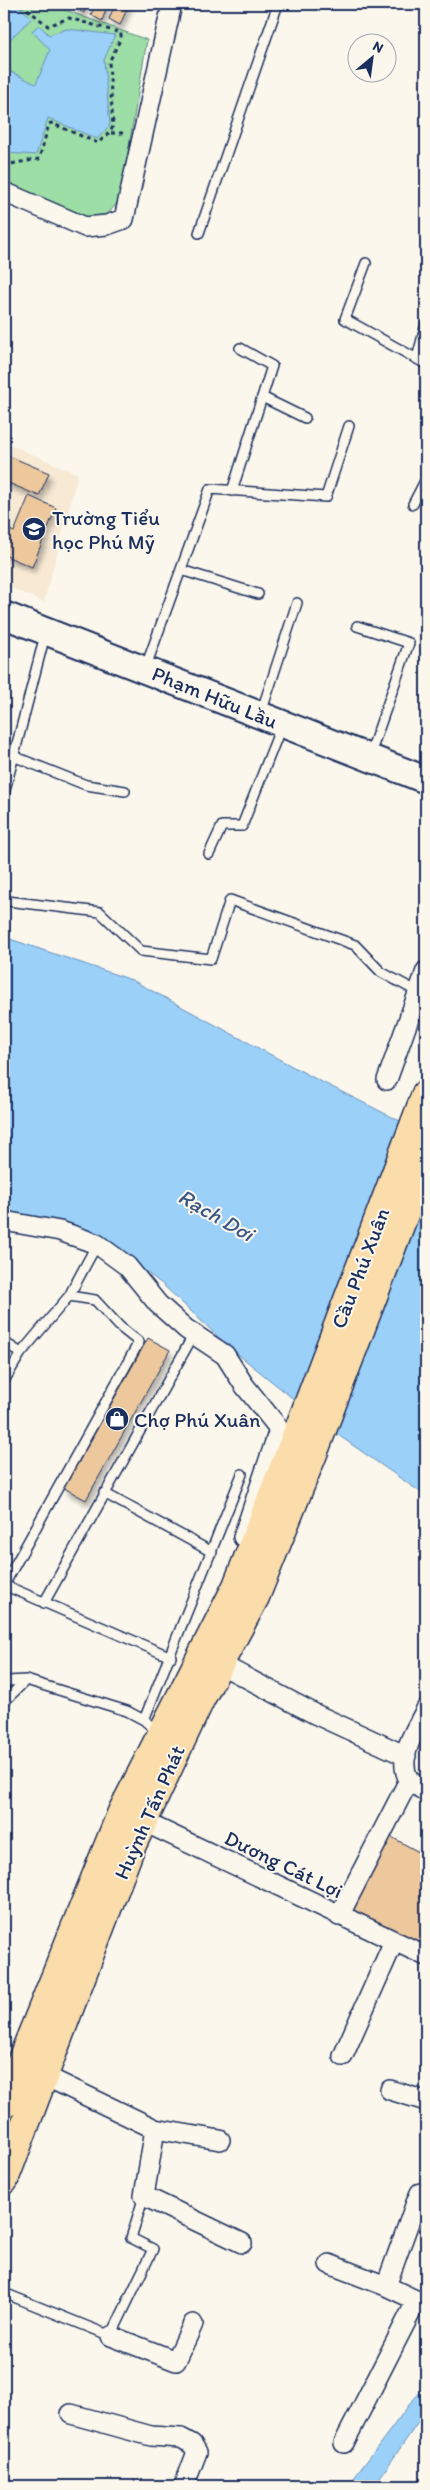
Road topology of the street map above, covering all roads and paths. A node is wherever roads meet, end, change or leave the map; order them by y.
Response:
1 (21, 4) edge
2 (172, 4) edge
3 (278, 4) edge
4 (110, 133) junction
5 (143, 133) junction
6 (4, 165) edge
7 (4, 192) edge
8 (199, 233) dead end
9 (366, 263) dead end
10 (426, 324) edge
11 (240, 348) dead end
12 (416, 358) junction
13 (426, 364) edge
14 (262, 397) junction
15 (305, 418) dead end
16 (349, 426) dead end
17 (426, 478) edge
18 (232, 491) junction
19 (413, 504) dead end
20 (181, 570) junction
21 (258, 594) dead end
22 (297, 603) dead end
23 (4, 615) edge
24 (357, 626) dead end
25 (46, 632) junction
26 (145, 669) junction
27 (271, 720) junction
28 (13, 756) junction
29 (369, 757) junction
30 (426, 780) edge
31 (125, 791) dead end
32 (4, 794) edge
33 (210, 854) dead end
34 (4, 896) edge
35 (426, 971) edge
36 (418, 992) junction
37 (387, 1080) dead end
38 (426, 1094) edge
39 (426, 1156) edge
40 (4, 1221) edge
41 (97, 1244) junction
42 (69, 1296) junction
43 (194, 1334) junction
44 (4, 1342) edge
45 (21, 1353) junction
46 (4, 1381) edge
47 (304, 1447) junction
48 (242, 1474) dead end
49 (104, 1493) junction
50 (212, 1552) junction
51 (4, 1585) edge
52 (44, 1604) junction
53 (171, 1657) junction
54 (212, 1658) junction
55 (26, 1680) junction
56 (4, 1685) edge
57 (4, 1702) edge
58 (426, 1709) edge
59 (153, 1728) junction
60 (406, 1756) junction
61 (409, 1780) junction
62 (426, 1792) edge
63 (133, 1816) junction
64 (340, 1916) junction
65 (394, 1941) junction
66 (426, 1956) edge
67 (343, 2056) dead end
68 (43, 2075) junction
69 (390, 2090) dead end
70 (426, 2101) edge
71 (4, 2104) edge
72 (155, 2130) junction
73 (220, 2140) dead end
74 (4, 2180) edge
75 (426, 2192) edge
76 (144, 2196) junction
77 (242, 2243) dead end
78 (329, 2264) dead end
79 (386, 2286) junction
80 (4, 2293) edge
81 (422, 2303) edge
82 (193, 2324) dead end
83 (111, 2336) junction
84 (71, 2414) dead end
85 (344, 2443) dead end
86 (184, 2486) edge

1 - 4 path
2 - 5 street
3 - 8 lane
4 - 5 path
4 - 6 path
5 - 7 street
9 - 12 lane
10 - 12 lane
11 - 14 lane
12 - 13 lane
14 - 15 lane
14 - 18 lane
16 - 18 lane
17 - 19 lane
18 - 20 lane
20 - 21 lane
20 - 26 lane
22 - 27 lane
23 - 25 main road, Phạm Hữu Lầu
24 - 29 lane
25 - 26 main road, Phạm Hữu Lầu
25 - 28 lane
26 - 27 main road, Phạm Hữu Lầu
27 - 29 main road, Phạm Hữu Lầu
27 - 33 lane
28 - 31 lane
28 - 32 lane
29 - 30 main road, Phạm Hữu Lầu
34 - 36 lane
35 - 36 street
36 - 37 street
38 - 47 main road, Cầu Phú Xuân
39 - 47 main road, Cầu Phú Xuân
40 - 41 street
41 - 42 lane
41 - 43 street
42 - 45 lane
42 - 51 lane
43 - 49 lane
43 - 54 street
44 - 45 lane
45 - 46 lane
47 - 54 main road, Huỳnh Tấn Phát
48 - 50 lane, Huỳnh Tấn Phát
49 - 50 lane
49 - 52 lane
50 - 53 lane, Huỳnh Tấn Phát
51 - 52 lane
52 - 53 lane
53 - 59 lane, Huỳnh Tấn Phát
54 - 59 main road, Huỳnh Tấn Phát
54 - 60 street
54 - 63 main road, Huỳnh Tấn Phát
55 - 56 lane
55 - 57 lane
55 - 59 lane
58 - 60 street
59 - 63 main road, Huỳnh Tấn Phát
60 - 61 street
61 - 62 street
61 - 64 street
63 - 64 street, Dương Cát Lợi
63 - 68 main road, Huỳnh Tấn Phát
63 - 71 main road, Huỳnh Tấn Phát
64 - 65 street, Dương Cát Lợi
65 - 66 street, Dương Cát Lợi
65 - 67 street
68 - 72 street
68 - 74 main road, Huỳnh Tấn Phát
69 - 70 street
72 - 73 street
72 - 76 street
75 - 79 street
76 - 77 street
76 - 83 lane
78 - 79 street
79 - 81 street
80 - 83 lane
81 - 85 street
82 - 83 street
84 - 86 street

